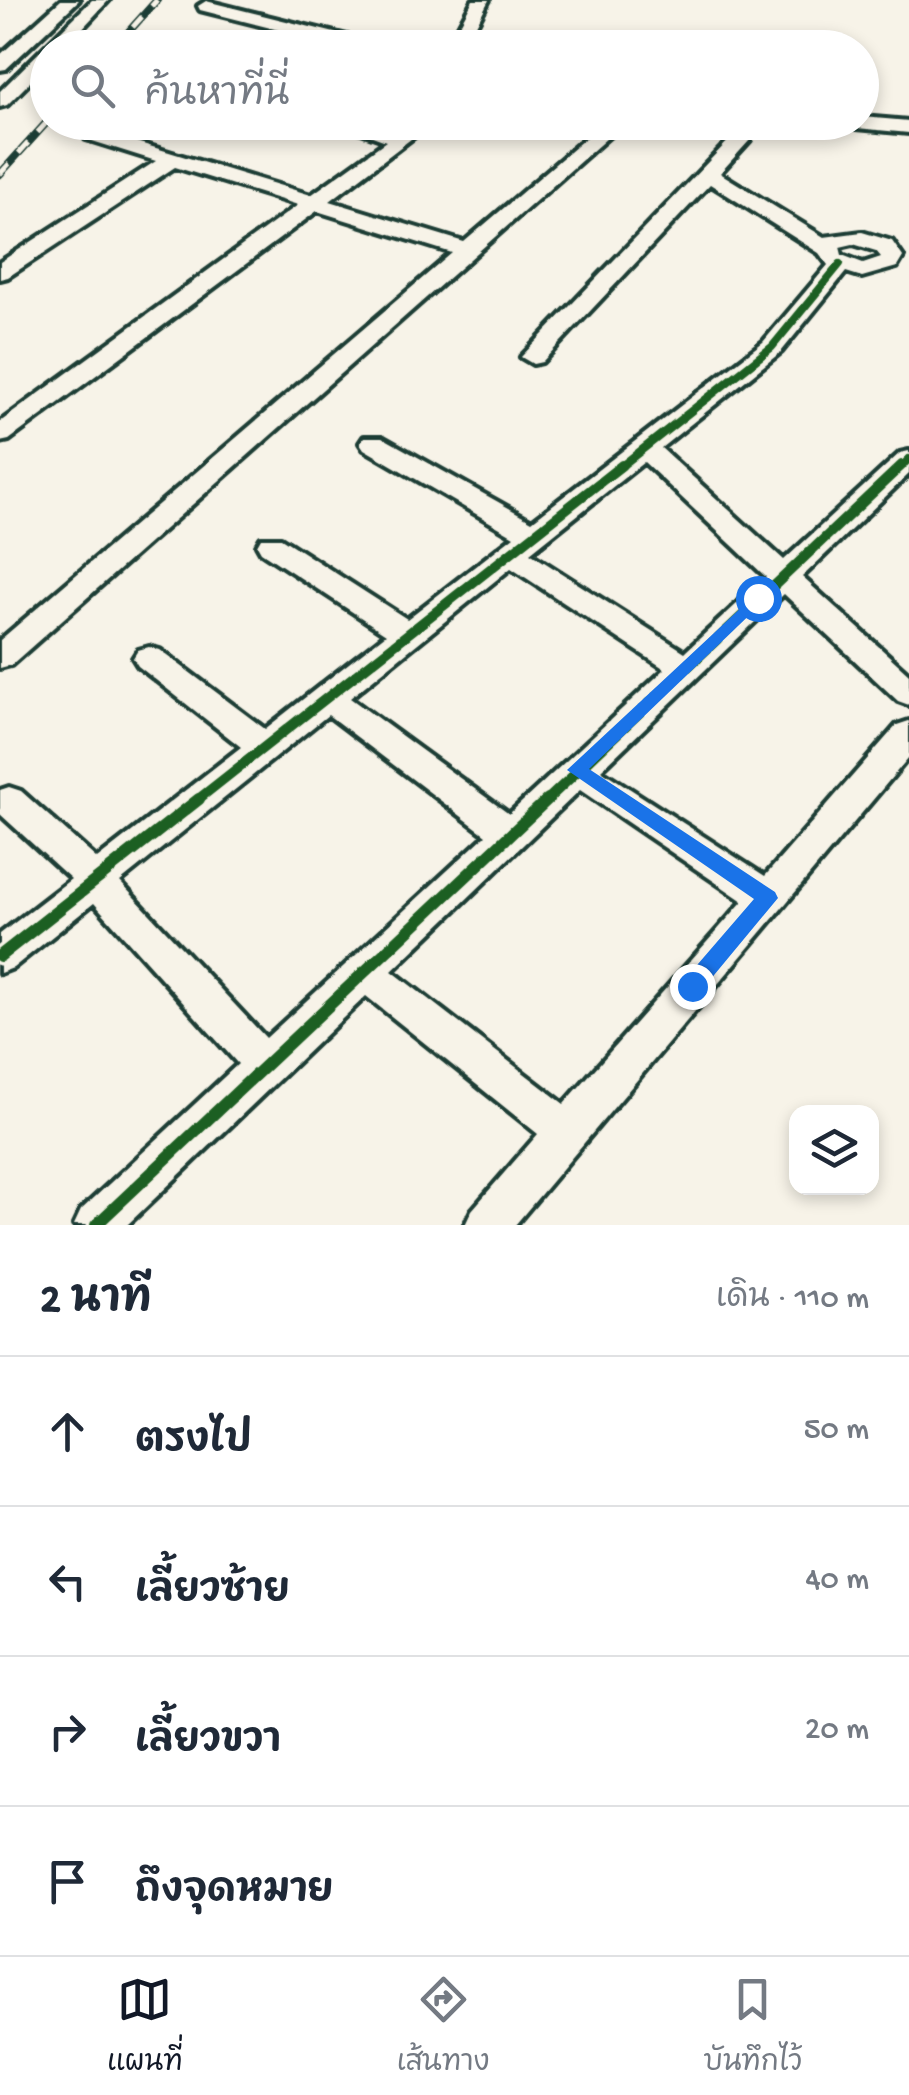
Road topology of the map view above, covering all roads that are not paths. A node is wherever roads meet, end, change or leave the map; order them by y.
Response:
1 (70, 0) edge
2 (101, 0) edge
3 (482, 0) edge
4 (206, 6) dead end
5 (38, 30) edge
6 (72, 30) edge
7 (301, 30) edge
8 (470, 30) edge
9 (30, 38) edge
10 (0, 66) edge
11 (30, 72) edge
12 (0, 101) edge
13 (879, 124) edge
14 (909, 127) edge
15 (107, 140) edge
16 (398, 140) edge
17 (595, 140) edge
18 (740, 140) dead end
19 (170, 161) junction
20 (708, 174) junction
21 (314, 204) junction
22 (909, 240) edge
23 (469, 251) junction
24 (834, 256) junction
25 (0, 272) edge
26 (533, 357) dead end
27 (0, 434) edge
28 (373, 442) dead end
29 (646, 449) junction
30 (909, 459) edge
31 (536, 536) junction
32 (271, 545) dead end
33 (510, 555) junction
34 (782, 575) junction
35 (408, 634) junction
36 (0, 657) edge
37 (148, 658) dead end
38 (684, 667) junction
39 (909, 693) edge
40 (326, 698) junction
41 (909, 734) edge
42 (265, 747) junction
43 (576, 770) junction
44 (9, 802) dead end
45 (510, 833) junction
46 (96, 880) junction
47 (768, 898) junction
48 (0, 956) edge
49 (364, 971) junction
50 (264, 1065) junction
51 (567, 1132) junction
52 (96, 1225) edge
53 (488, 1225) edge

1 - 5 street
2 - 6 street
3 - 8 street
4 - 7 street
9 - 10 street
11 - 12 street
13 - 14 street
15 - 19 street
16 - 21 street
17 - 23 street
18 - 20 street
19 - 21 street
19 - 25 street
20 - 24 street
20 - 26 street
21 - 23 street
21 - 27 street
22 - 24 street
23 - 36 street
24 - 29 street
28 - 31 street
29 - 31 street
29 - 34 street
30 - 34 street
31 - 33 street
32 - 35 street
33 - 35 street
33 - 38 street
34 - 38 street
34 - 39 street
35 - 40 street
37 - 42 street
38 - 43 street
40 - 42 street
40 - 45 street
41 - 47 street
42 - 46 street
43 - 45 street
43 - 47 street
44 - 46 street
45 - 49 street
46 - 48 street
46 - 50 street
47 - 51 street
49 - 50 street
49 - 51 street
50 - 52 street
51 - 53 street

